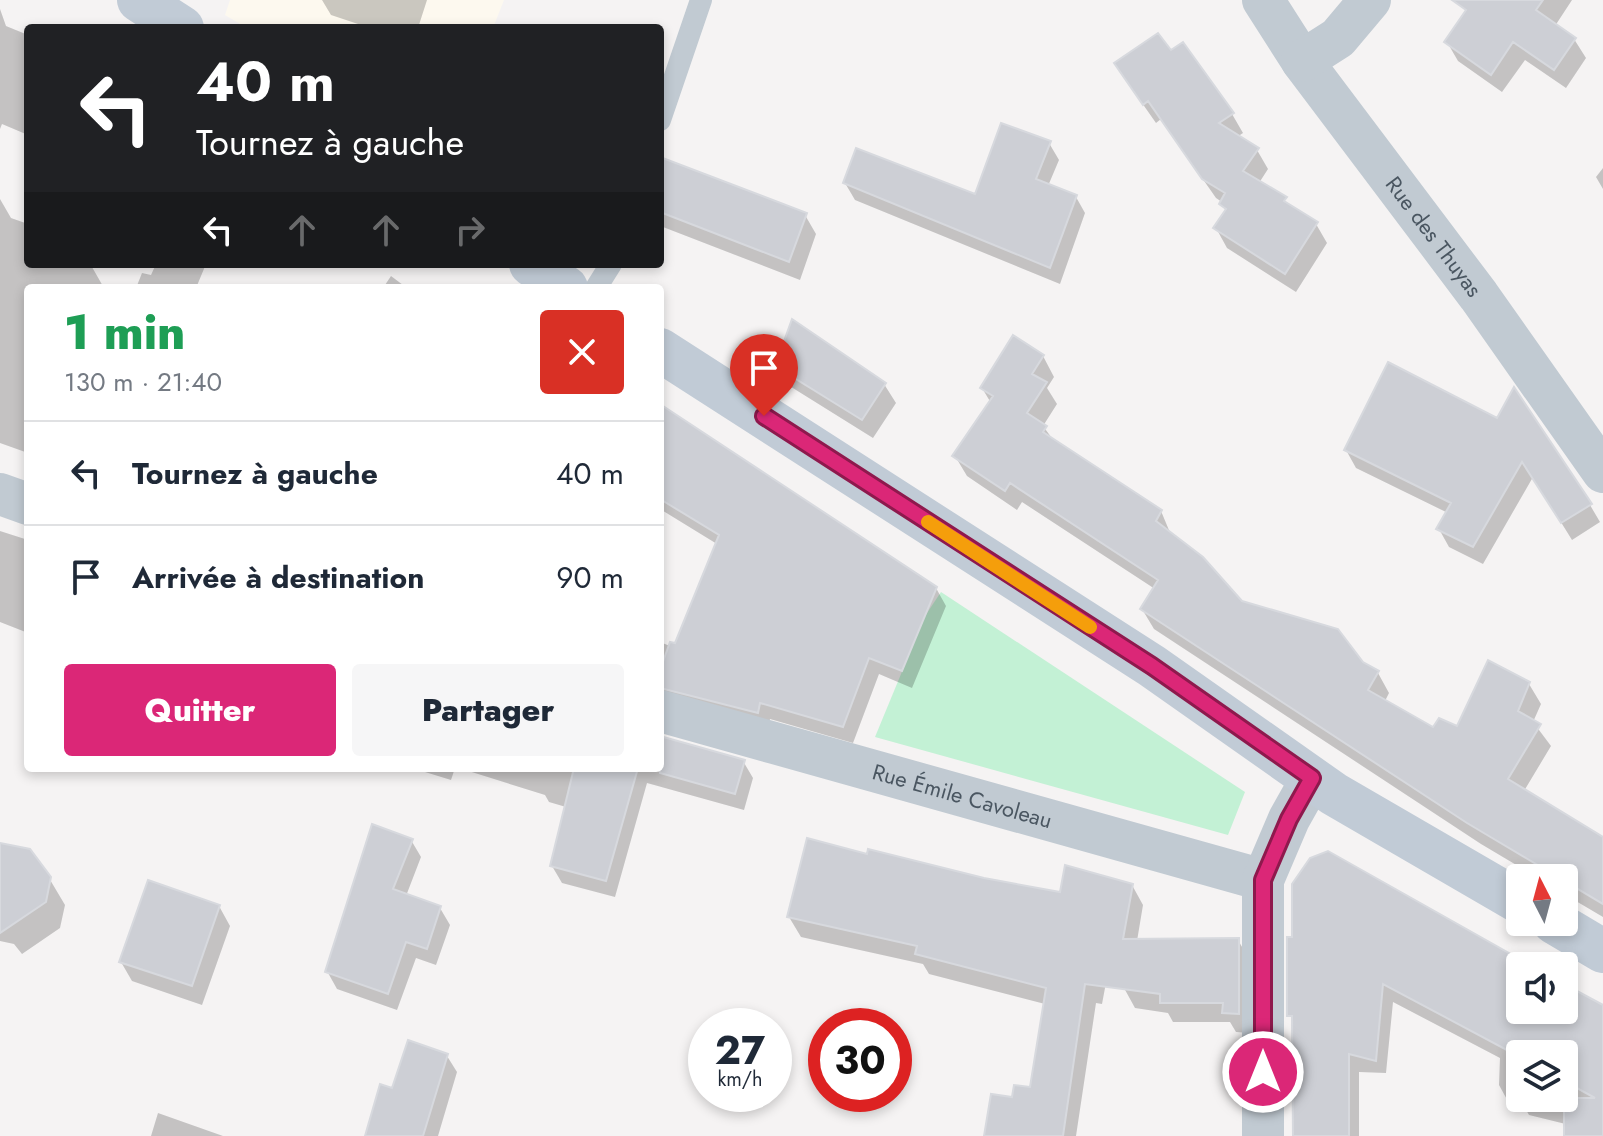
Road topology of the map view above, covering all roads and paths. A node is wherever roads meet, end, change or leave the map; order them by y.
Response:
1 (139, 0) edge
2 (701, 0) edge
3 (1263, 0) edge
4 (1370, 0) edge
5 (176, 24) edge
6 (1302, 61) junction
7 (664, 108) edge
8 (537, 268) edge
9 (560, 284) edge
10 (664, 353) edge
11 (1603, 472) edge
12 (0, 494) edge
13 (24, 503) edge
14 (664, 712) edge
15 (1312, 778) junction
16 (1263, 880) junction
17 (1506, 894) edge
18 (1578, 936) edge
19 (1603, 951) edge
20 (1263, 1136) edge

1 - 5 street
2 - 7 lane
3 - 6 street, Rue des Thuyas
4 - 6 street
6 - 11 street, Rue des Thuyas
8 - 9 street
10 - 15 street
12 - 13 street
14 - 16 street, Rue Émile Cavoleau
15 - 16 street
15 - 17 street
16 - 20 street
18 - 19 street

